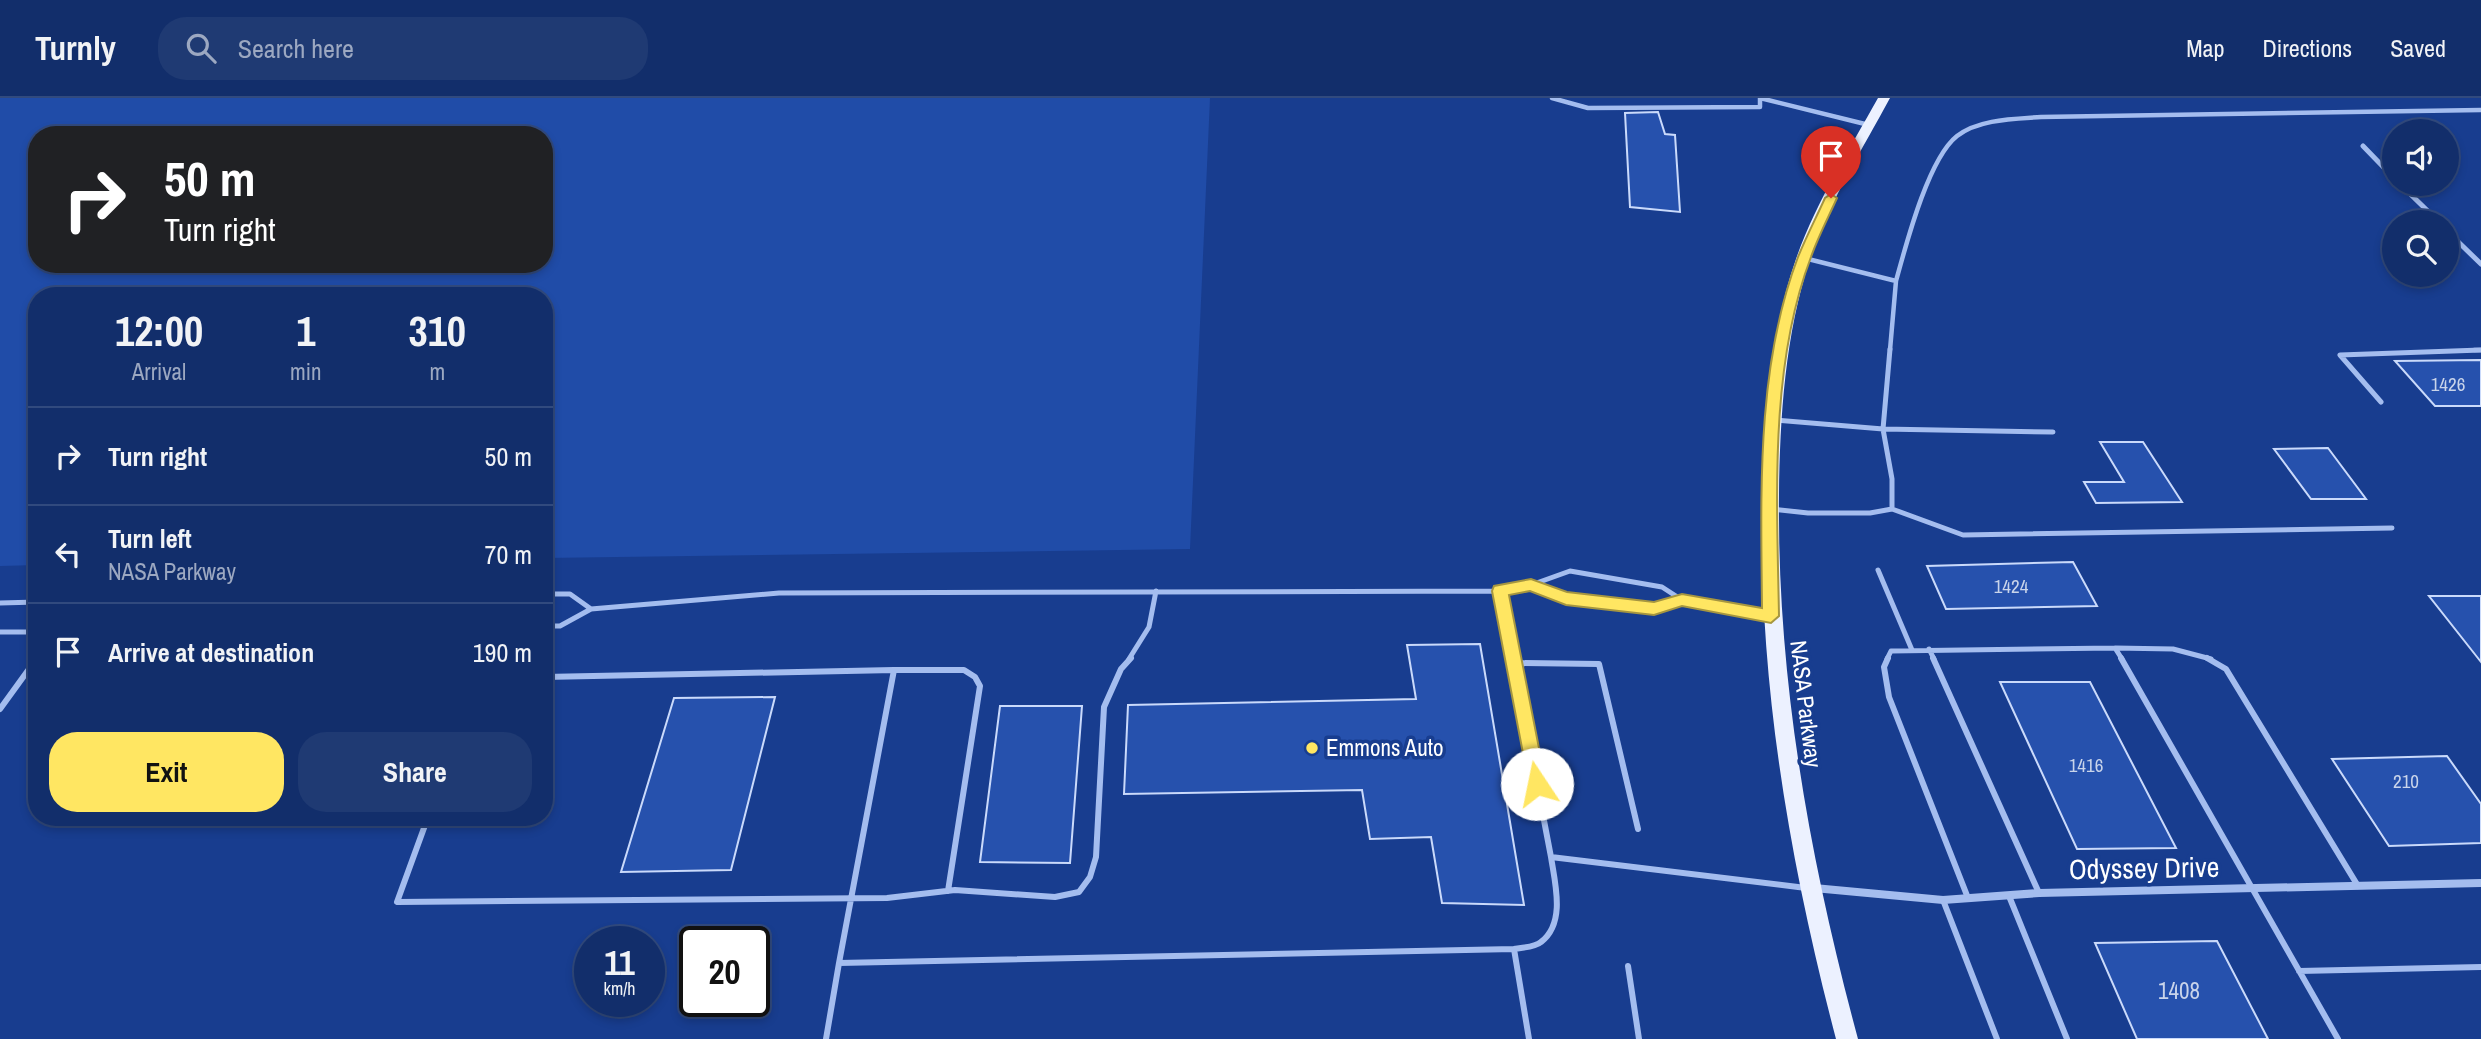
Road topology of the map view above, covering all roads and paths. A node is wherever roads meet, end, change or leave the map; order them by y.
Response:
1 (1552, 98) edge
2 (1686, 98) edge
3 (1884, 98) edge
4 (1690, 108) junction
5 (2481, 110) edge
6 (1870, 125) junction
7 (2362, 146) dead end
8 (2382, 166) edge
9 (2412, 196) edge
10 (2427, 210) edge
11 (2459, 243) edge
12 (1804, 258) junction
13 (2481, 264) edge
14 (1896, 281) junction
15 (2481, 350) edge
16 (2381, 402) dead end
17 (1773, 420) junction
18 (1883, 429) junction
19 (2053, 432) dead end
20 (1769, 508) junction
21 (1892, 509) junction
22 (2392, 528) dead end
23 (1878, 570) dead end
24 (1531, 585) junction
25 (1156, 591) junction
26 (1500, 591) junction
27 (553, 594) edge
28 (1682, 600) junction
29 (28, 602) edge
30 (0, 603) edge
31 (592, 609) junction
32 (1771, 616) junction
33 (553, 626) edge
34 (0, 632) edge
35 (28, 632) edge
36 (2115, 648) junction
37 (1929, 649) junction
38 (1912, 650) junction
39 (1514, 663) junction
40 (28, 670) edge
41 (894, 670) junction
42 (553, 677) edge
43 (1, 706) edge
44 (425, 826) edge
45 (1638, 829) dead end
46 (1551, 857) junction
47 (2481, 883) edge
48 (2358, 886) junction
49 (1810, 888) junction
50 (2251, 889) junction
51 (948, 891) junction
52 (2039, 893) junction
53 (2008, 896) junction
54 (850, 898) junction
55 (1968, 898) junction
56 (1943, 900) junction
57 (1514, 949) junction
58 (839, 963) junction
59 (1628, 966) dead end
60 (2481, 967) edge
61 (2299, 971) junction
62 (826, 1039) edge
63 (1529, 1039) edge
64 (1639, 1039) edge
65 (1847, 1039) edge
66 (1997, 1039) edge
67 (2067, 1039) edge
68 (2339, 1039) edge

1 - 4 lane
2 - 4 lane
3 - 6 main road, NASA Parkway
4 - 6 lane
5 - 14 lane
6 - 12 main road, NASA Parkway
7 - 8 street
9 - 10 street
11 - 13 street
12 - 14 lane
12 - 17 main road, NASA Parkway
14 - 18 lane
15 - 16 lane
17 - 18 lane
17 - 20 main road, NASA Parkway
18 - 19 lane
18 - 21 lane
20 - 21 lane
20 - 32 main road, NASA Parkway
21 - 22 lane
23 - 38 lane
24 - 26 lane
24 - 28 lane
24 - 28 lane
25 - 26 lane
25 - 31 lane
25 - 51 lane
26 - 39 lane
27 - 31 lane
28 - 32 lane
29 - 30 lane
31 - 33 lane
32 - 49 main road, NASA Parkway
34 - 35 lane
36 - 37 lane
36 - 48 lane
36 - 50 lane
37 - 38 lane
37 - 52 lane
38 - 55 lane
39 - 45 lane
39 - 46 lane
40 - 43 lane
41 - 42 lane
41 - 51 lane
41 - 54 lane
44 - 54 lane
46 - 49 lane
46 - 57 lane
47 - 48 street, Odyssey Drive
48 - 50 street, Odyssey Drive
49 - 56 street, Odyssey Drive
49 - 65 main road, NASA Parkway
50 - 52 street, Odyssey Drive
50 - 61 lane
51 - 54 lane
52 - 53 street, Odyssey Drive
53 - 55 street, Odyssey Drive
53 - 67 lane
54 - 58 lane
55 - 56 street, Odyssey Drive
56 - 66 lane
57 - 58 lane
57 - 63 lane
58 - 62 lane
59 - 64 lane
60 - 61 lane
61 - 68 lane

